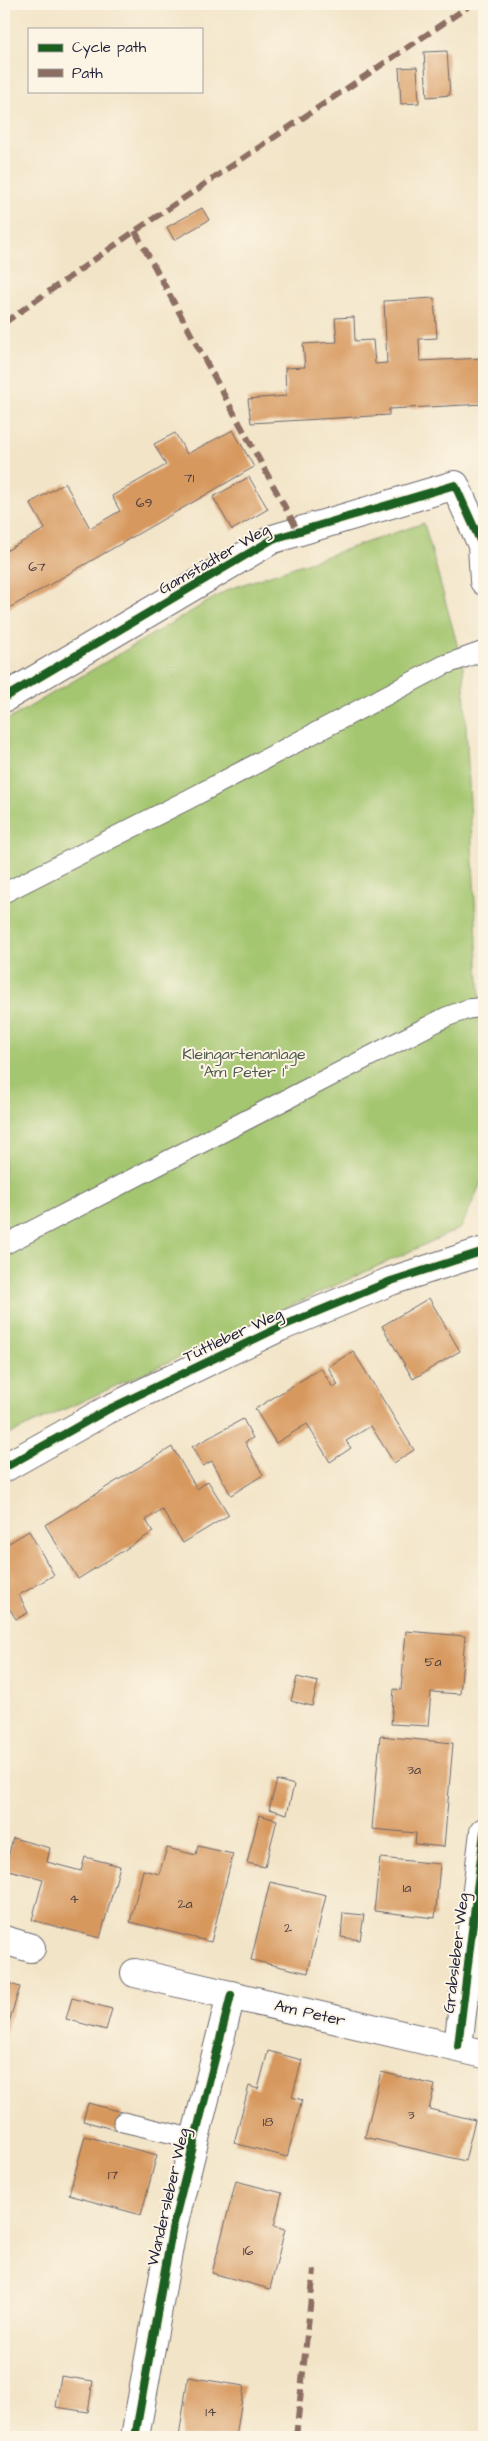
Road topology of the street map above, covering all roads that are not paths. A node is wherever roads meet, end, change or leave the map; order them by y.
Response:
1 (484, 581) edge
2 (484, 651) edge
3 (4, 698) edge
4 (4, 893) edge
5 (484, 1007) edge
6 (4, 1245) edge
7 (484, 1251) edge
8 (4, 1468) edge
9 (484, 1832) edge
10 (4, 1940) edge
11 (31, 1948) dead end
12 (135, 1973) dead end
13 (231, 1995) junction
14 (458, 2046) junction
15 (484, 2054) edge
16 (123, 2122) dead end
17 (195, 2139) junction
18 (135, 2437) edge

1 - 3 street, Gamstädter Weg
2 - 4 lane
5 - 6 lane
7 - 8 street, Tüttleber Weg
9 - 14 street, Grabsleber Weg
10 - 11 street
12 - 13 street, Am Peter
13 - 14 street, Am Peter
13 - 17 street, Wandersleber Weg
14 - 15 street, Am Peter
16 - 17 lane
17 - 18 street, Wandersleber Weg

